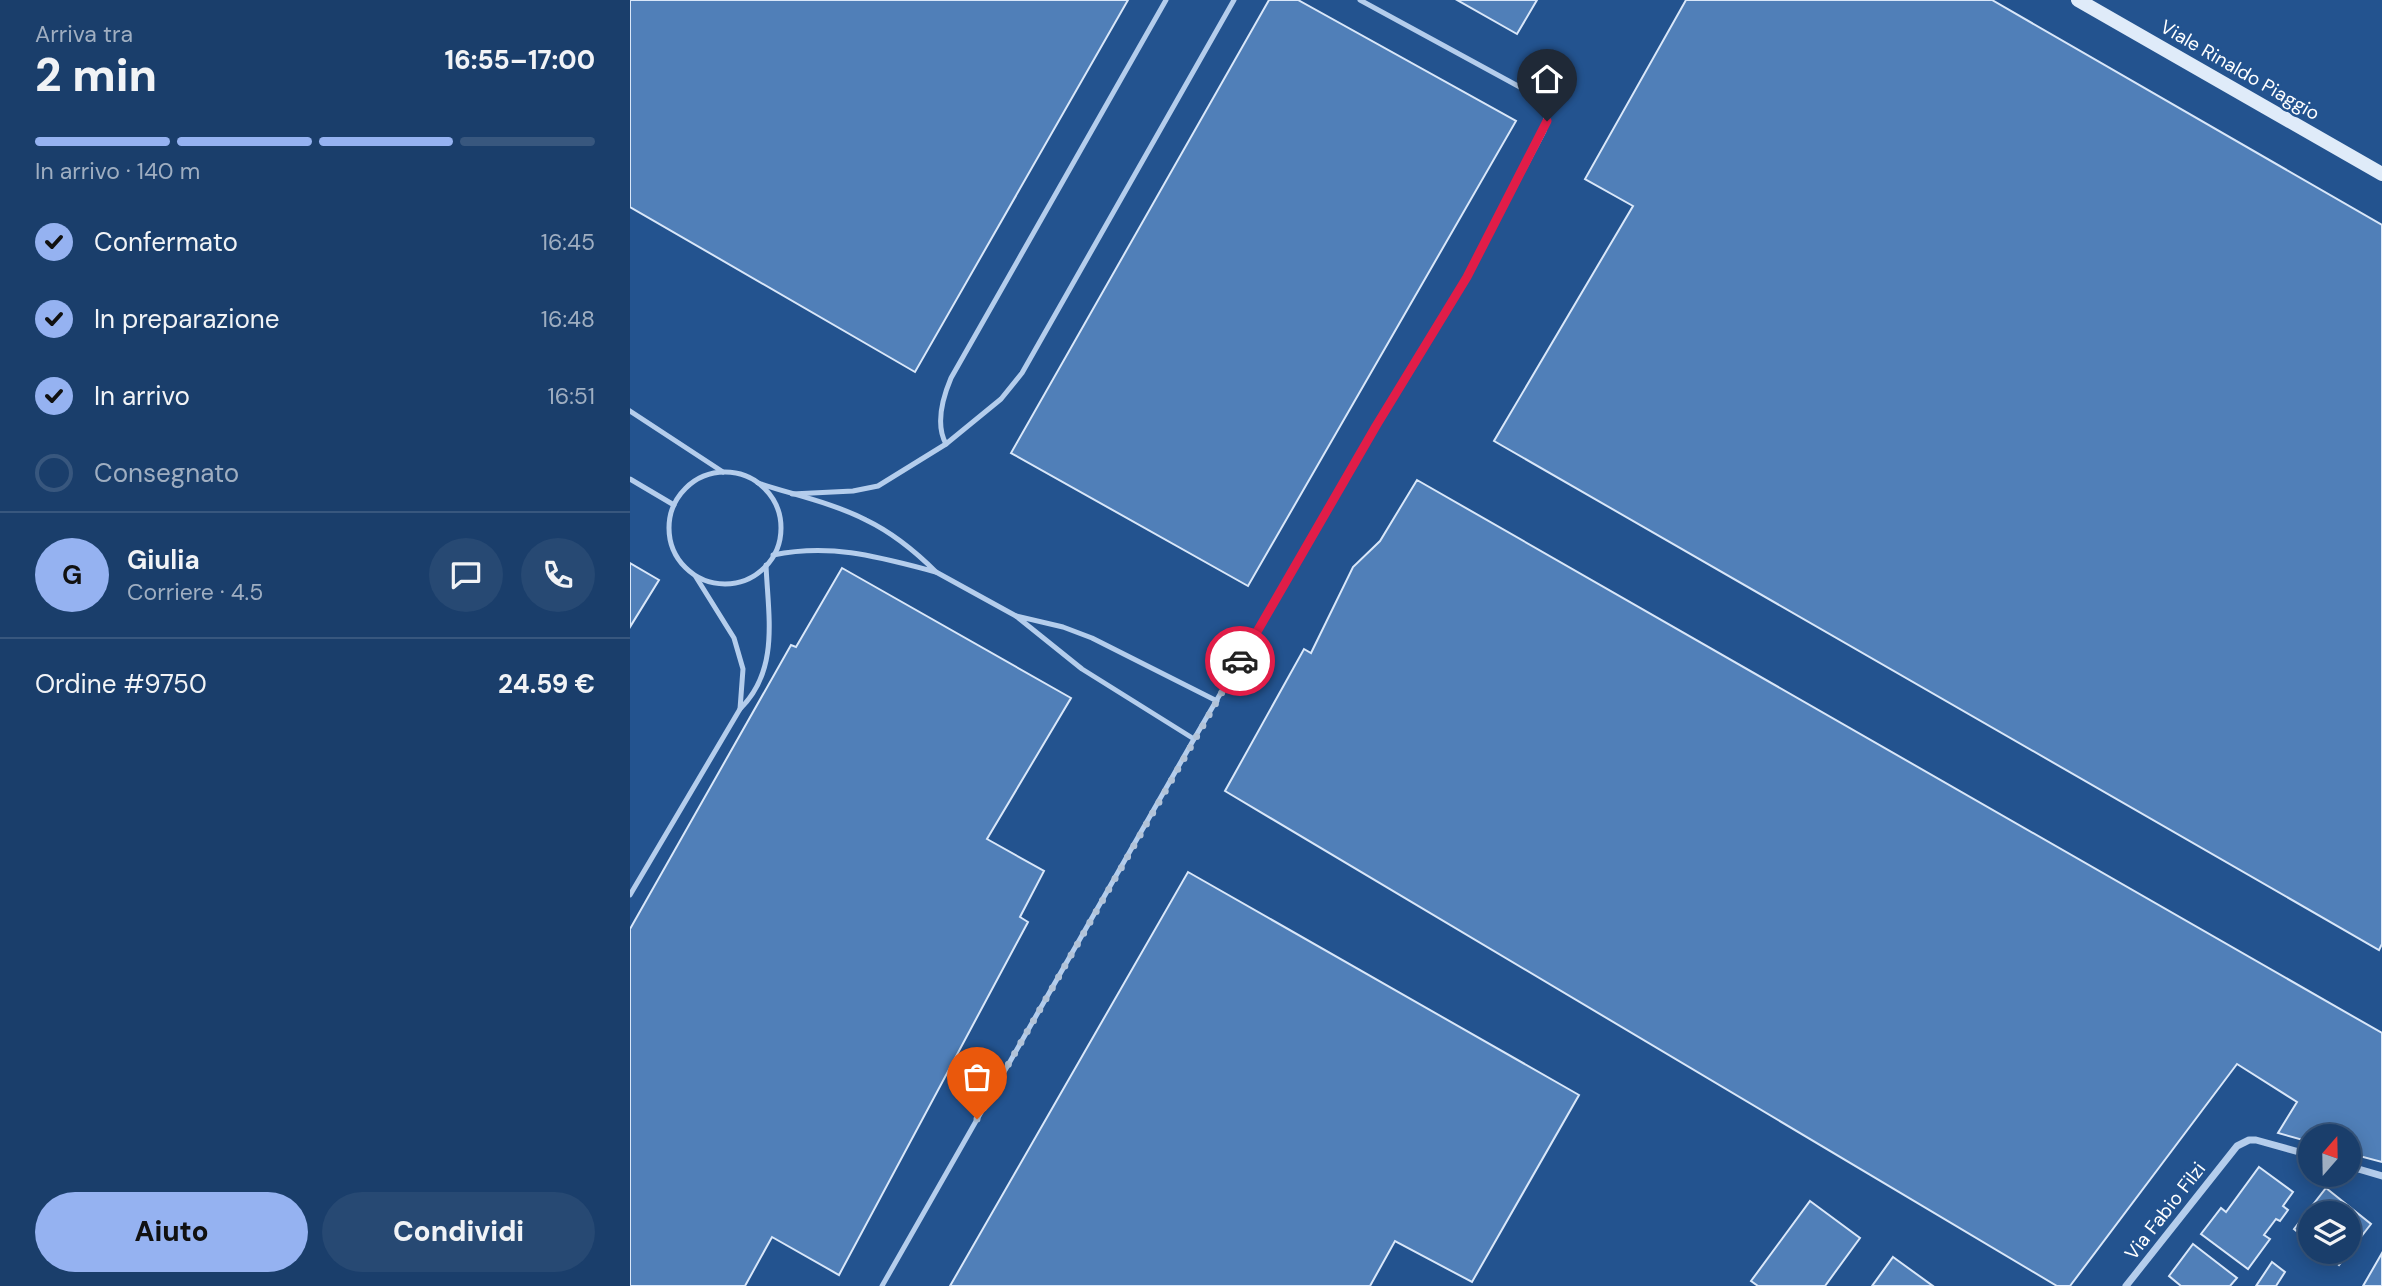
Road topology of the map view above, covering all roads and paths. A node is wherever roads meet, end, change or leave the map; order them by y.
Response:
1 (1166, 0) edge
2 (1234, 0) edge
3 (1360, 0) edge
4 (2078, 0) edge
5 (2382, 174) edge
6 (630, 411) edge
7 (946, 444) junction
8 (723, 472) junction
9 (630, 479) edge
10 (758, 483) junction
11 (792, 494) junction
12 (674, 505) junction
13 (773, 555) junction
14 (766, 565) junction
15 (936, 572) junction
16 (694, 574) junction
17 (1016, 616) junction
18 (1217, 701) junction
19 (740, 709) junction
20 (1195, 739) junction
21 (630, 895) edge
22 (2298, 1152) edge
23 (2361, 1170) edge
24 (2382, 1176) edge
25 (882, 1286) edge
26 (2126, 1286) edge

1 - 7 lane
2 - 7 lane
3 - 18 lane
4 - 5 street, Viale Rinaldo Piaggio
6 - 8 lane
7 - 11 lane
8 - 10 lane
8 - 12 lane
9 - 12 lane
10 - 11 lane
10 - 13 lane
11 - 15 lane
12 - 16 lane
13 - 14 lane
13 - 15 lane
14 - 16 lane
14 - 19 lane
15 - 17 lane
16 - 19 lane
17 - 18 lane
17 - 20 lane
18 - 20 lane
19 - 21 lane
20 - 25 lane
22 - 26 street, Via Fabio Filzi
23 - 24 street

